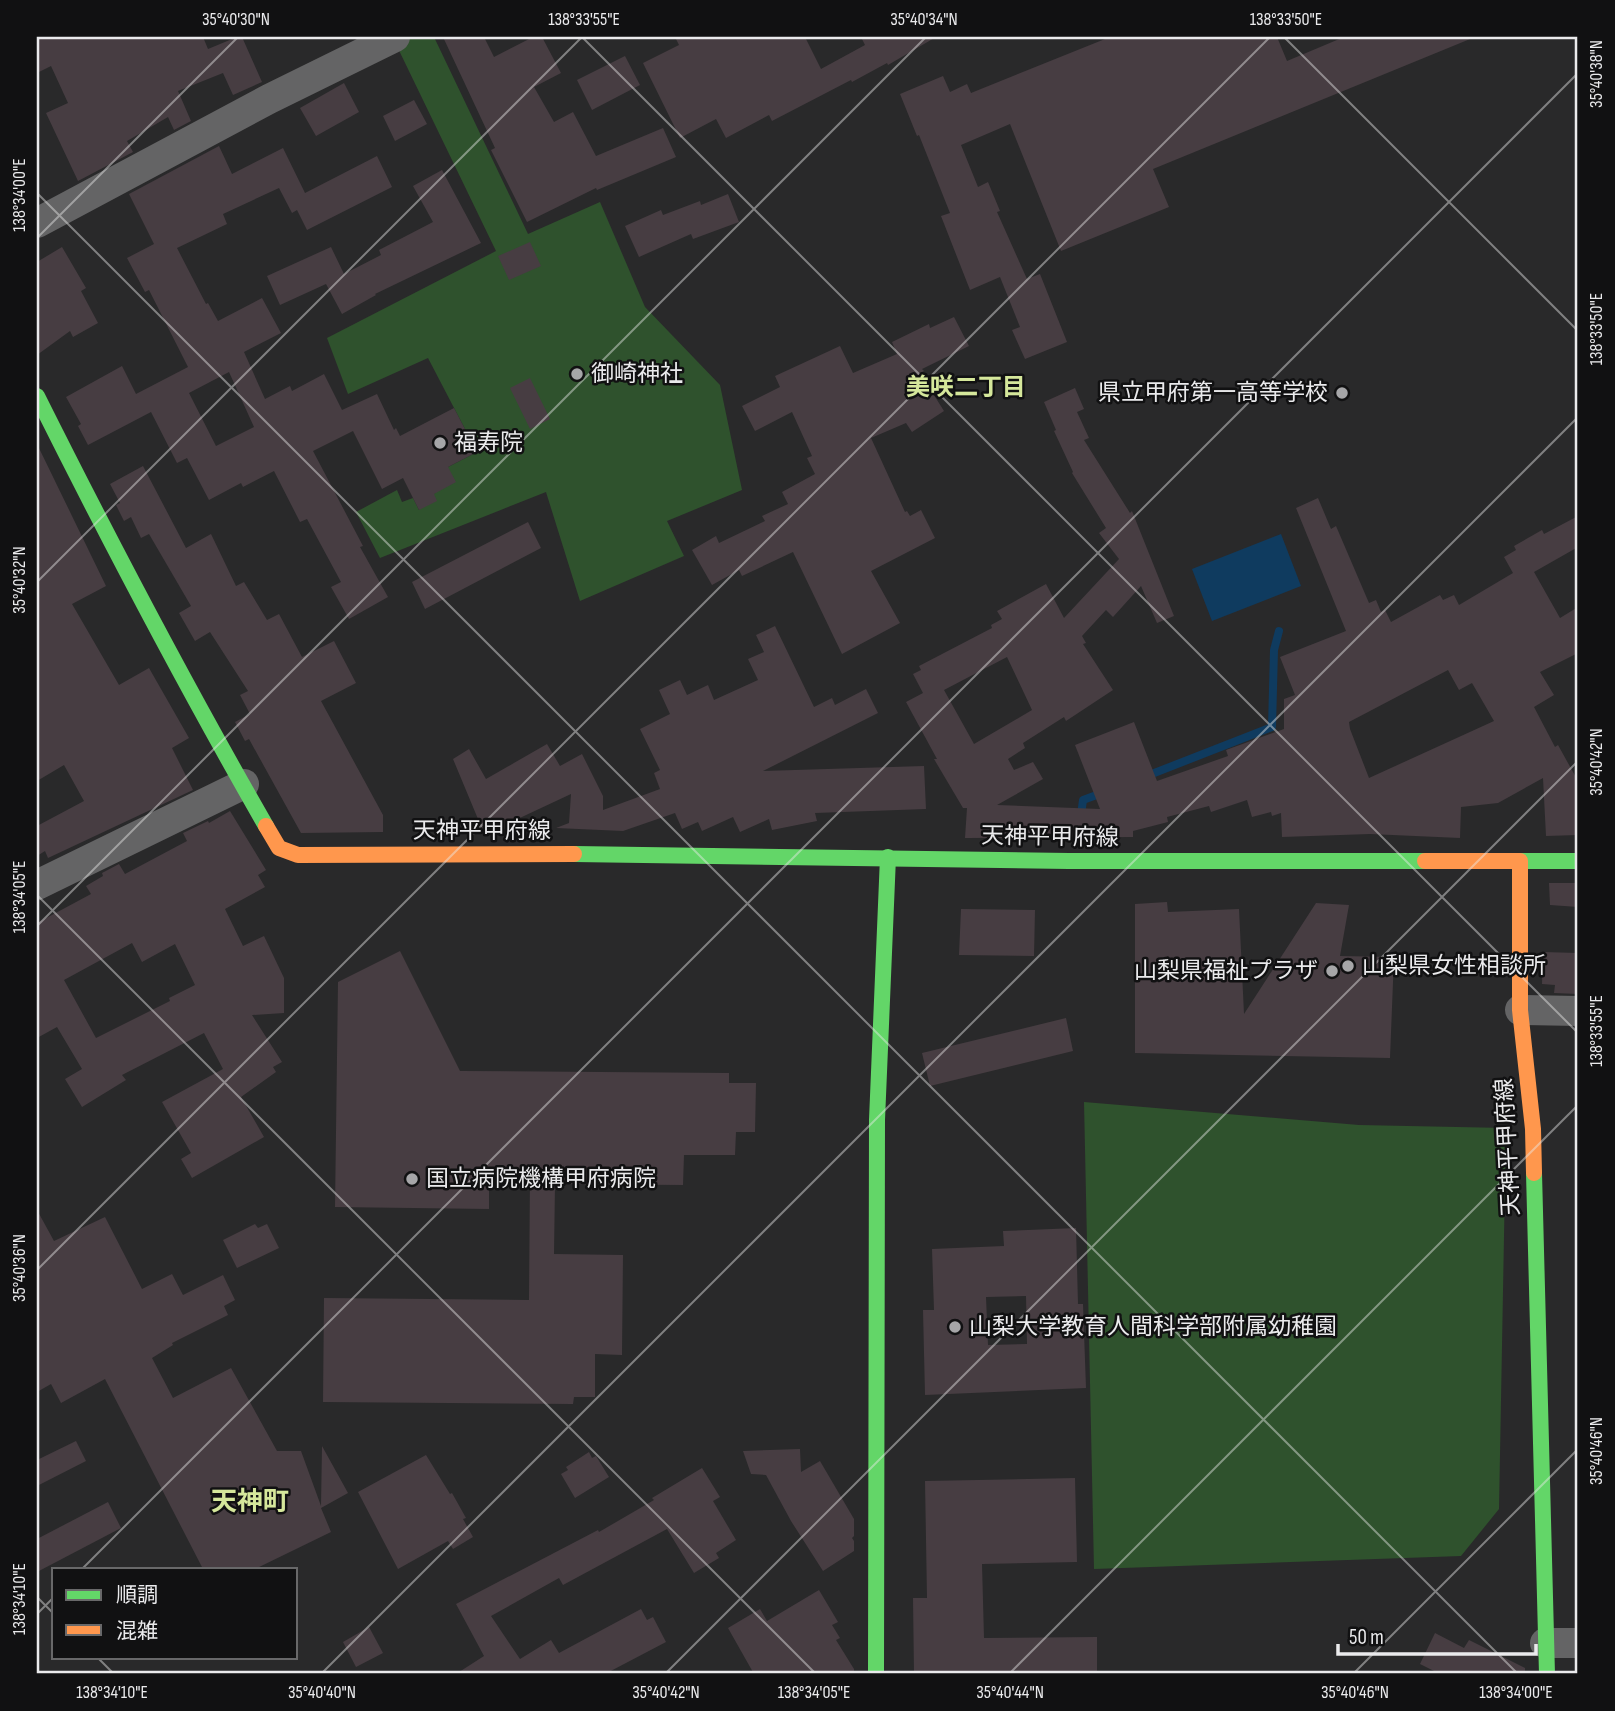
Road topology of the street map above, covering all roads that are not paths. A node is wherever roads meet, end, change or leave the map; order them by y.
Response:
1 (395, 37) edge
2 (37, 223) edge
3 (37, 396) edge
4 (244, 784) junction
5 (888, 857) junction
6 (1520, 861) junction
7 (1578, 861) edge
8 (37, 885) edge
9 (1520, 1010) junction
10 (1578, 1012) edge
11 (1545, 1643) junction
12 (1578, 1643) edge
13 (876, 1674) edge
14 (1546, 1674) edge

1 - 2 street
3 - 4 main road, 天神平甲府線
4 - 5 main road, 天神平甲府線
4 - 8 street
5 - 6 main road, 天神平甲府線
5 - 13 main road
6 - 7 main road
6 - 9 main road, 天神平甲府線
9 - 10 street
9 - 11 main road, 天神平甲府線
11 - 12 street
11 - 14 main road, 天神平甲府線

